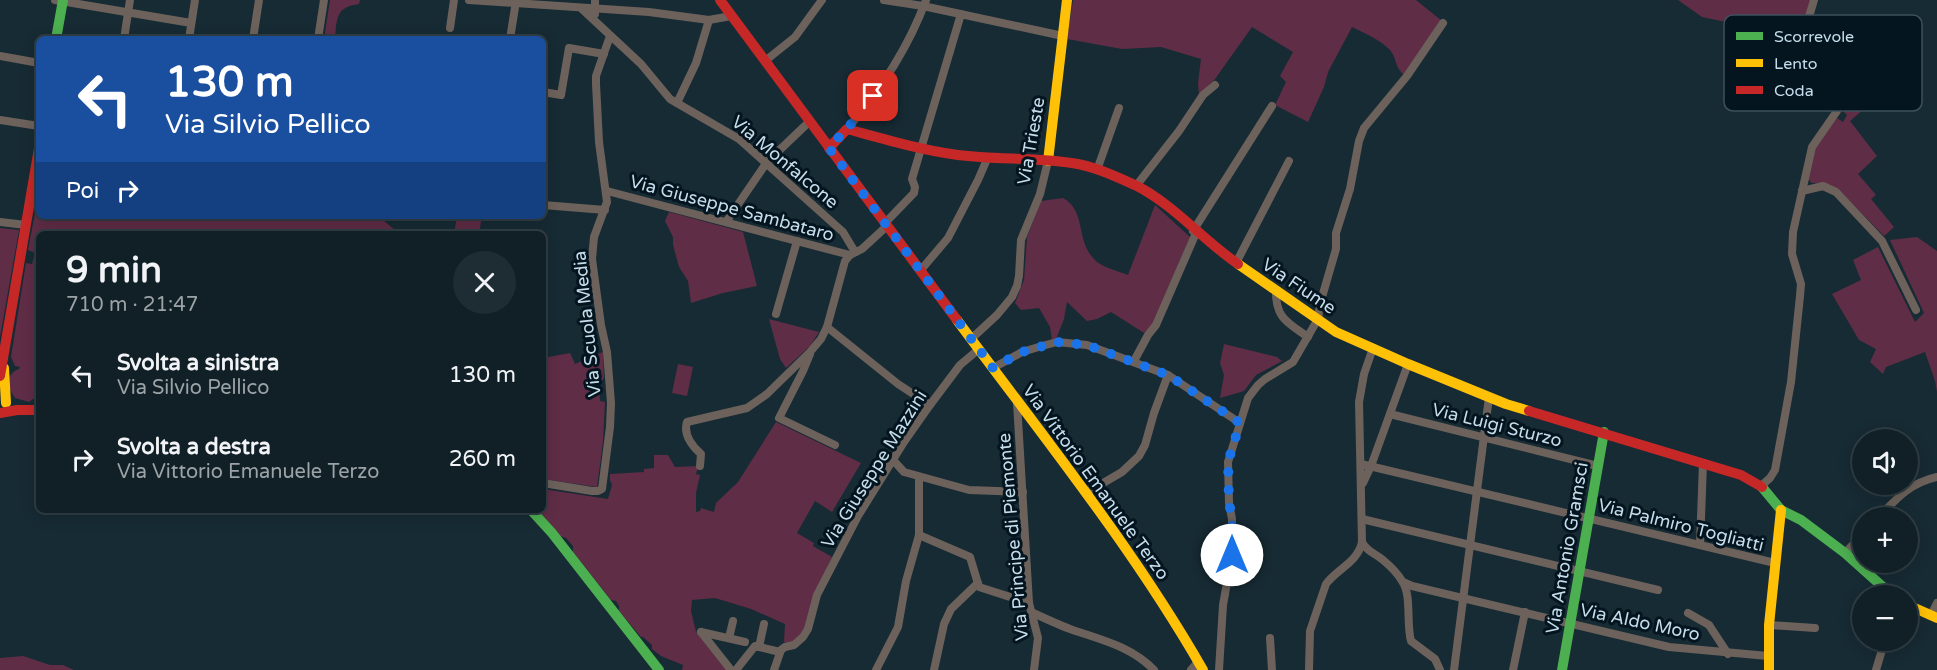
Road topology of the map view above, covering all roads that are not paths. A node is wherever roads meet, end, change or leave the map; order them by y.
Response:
1 (60, 0) edge
2 (130, 0) edge
3 (195, 0) edge
4 (260, 0) edge
5 (324, 0) edge
6 (454, 0) edge
7 (469, 0) edge
8 (595, 0) edge
9 (720, 0) edge
10 (822, 0) edge
11 (884, 0) edge
12 (1066, 0) edge
13 (1814, 0) edge
14 (516, 2) edge
15 (925, 3) edge
16 (582, 9) junction
17 (595, 9) junction
18 (128, 12) junction
19 (961, 14) junction
20 (1810, 15) edge
21 (731, 16) junction
22 (709, 20) junction
23 (594, 21) junction
24 (1443, 22) dead end
25 (191, 23) junction
26 (450, 28) dead end
27 (57, 36) edge
28 (124, 36) edge
29 (189, 36) edge
30 (254, 36) edge
31 (318, 36) edge
32 (510, 36) edge
33 (610, 36) junction
34 (1063, 36) junction
35 (604, 54) junction
36 (0, 56) edge
37 (765, 61) junction
38 (36, 62) edge
39 (1215, 85) dead end
40 (546, 92) edge
41 (677, 103) junction
42 (1272, 105) dead end
43 (1119, 108) dead end
44 (1837, 111) edge
45 (0, 120) edge
46 (810, 121) junction
47 (36, 126) edge
48 (847, 129) junction
49 (829, 148) junction
50 (920, 148) junction
51 (988, 157) junction
52 (1048, 161) junction
53 (1289, 161) dead end
54 (766, 162) junction
55 (36, 166) edge
56 (1097, 170) junction
57 (1136, 186) junction
58 (607, 191) junction
59 (1802, 191) junction
60 (546, 205) edge
61 (605, 210) junction
62 (0, 222) edge
63 (726, 222) junction
64 (886, 224) junction
65 (26, 225) junction
66 (1194, 232) junction
67 (797, 241) junction
68 (853, 253) junction
69 (1236, 263) junction
70 (921, 271) junction
71 (1276, 290) junction
72 (1916, 310) dead end
73 (776, 314) dead end
74 (1318, 319) junction
75 (827, 327) junction
76 (1308, 337) junction
77 (971, 339) junction
78 (1373, 348) junction
79 (979, 349) junction
80 (810, 352) junction
81 (4, 359) junction
82 (1134, 362) junction
83 (1408, 364) junction
84 (993, 368) junction
85 (1168, 375) junction
86 (0, 376) edge
87 (1489, 397) junction
88 (1017, 402) junction
89 (930, 405) junction
90 (2, 407) edge
91 (36, 410) edge
92 (1390, 414) junction
93 (1240, 423) junction
94 (1604, 432) junction
95 (1484, 437) junction
96 (835, 445) dead end
97 (893, 460) junction
98 (1703, 463) junction
99 (1361, 464) junction
100 (700, 466) dead end
101 (1371, 466) junction
102 (1598, 466) junction
103 (919, 477) junction
104 (1937, 477) edge
105 (546, 484) edge
106 (1761, 486) junction
107 (1361, 487) junction
108 (1477, 491) junction
109 (1023, 492) junction
110 (1086, 493) junction
111 (1889, 507) edge
112 (1781, 510) junction
113 (533, 513) edge
114 (1589, 518) junction
115 (1362, 519) junction
116 (919, 535) junction
117 (1362, 542) junction
118 (1700, 544) junction
119 (1470, 545) junction
120 (1852, 546) edge
121 (1845, 553) junction
122 (1775, 563) junction
123 (1580, 571) junction
124 (1403, 582) junction
125 (978, 583) junction
126 (1881, 585) edge
127 (1658, 590) dead end
128 (1463, 597) junction
129 (1029, 603) junction
130 (1937, 603) edge
131 (1918, 610) edge
132 (1031, 612) junction
133 (1525, 612) junction
134 (1688, 613) dead end
135 (1934, 617) edge
136 (733, 621) dead end
137 (1570, 623) junction
138 (764, 624) dead end
139 (1769, 625) junction
140 (1815, 628) dead end
141 (729, 638) junction
142 (1269, 638) dead end
143 (746, 642) dead end
144 (759, 647) junction
145 (1882, 651) edge
146 (780, 652) junction
147 (1728, 654) junction
148 (1768, 656) junction
149 (1198, 667) edge
150 (659, 670) edge
151 (731, 670) edge
152 (736, 670) edge
153 (774, 670) edge
154 (876, 670) edge
155 (934, 670) edge
156 (1034, 670) edge
157 (1154, 670) edge
158 (1219, 670) edge
159 (1272, 670) edge
160 (1309, 670) edge
161 (1440, 670) edge
162 (1454, 670) edge
163 (1513, 670) edge
164 (1562, 670) edge
165 (1769, 670) edge
166 (1876, 670) edge

1 - 18 street
1 - 27 street
2 - 18 street
3 - 25 street
4 - 30 street
5 - 31 street
6 - 26 street
7 - 14 street
8 - 17 street
9 - 21 street, Via Vittorio Emanuele Terzo
10 - 37 street
11 - 15 street
12 - 34 street, Via Trieste
13 - 20 street
14 - 16 street
14 - 32 street
15 - 19 street
15 - 48 street
16 - 17 street
16 - 23 street, Via Monfalcone
17 - 22 street
17 - 23 street
18 - 25 street
18 - 28 street
19 - 34 street
19 - 50 street
21 - 22 street
21 - 37 street, Via Vittorio Emanuele Terzo
22 - 41 street
23 - 33 street, Via Monfalcone
24 - 74 street
25 - 29 street
33 - 35 street, Via Scuola Media
33 - 41 street, Via Monfalcone
34 - 52 street, Via Trieste
35 - 40 street
35 - 58 street, Via Scuola Media
36 - 38 street
37 - 46 street, Via Vittorio Emanuele Terzo
39 - 57 street
41 - 54 street, Via Monfalcone
42 - 66 street
43 - 56 street
44 - 59 street
45 - 47 street
46 - 49 street, Via Vittorio Emanuele Terzo
46 - 54 street
48 - 49 street
48 - 50 street, Via Fiume
49 - 64 street, Via Vittorio Emanuele Terzo
50 - 51 street, Via Fiume
50 - 64 street
51 - 52 street, Via Fiume
51 - 70 street
52 - 56 street, Via Fiume
52 - 77 street, Via Trieste
53 - 69 street
54 - 63 street
54 - 68 street, Via Monfalcone
55 - 65 street
56 - 57 street, Via Fiume
57 - 66 street, Via Fiume
58 - 61 street, Via Scuola Media
58 - 63 street, Via Giuseppe Sambataro
59 - 72 street
59 - 106 street
60 - 61 street
61 - 105 street, Via Scuola Media
62 - 65 street
63 - 67 street, Via Giuseppe Sambataro
64 - 68 street
64 - 70 street, Via Vittorio Emanuele Terzo
65 - 81 street
66 - 69 street, Via Fiume
66 - 82 street
67 - 68 street, Via Giuseppe Sambataro
67 - 73 street
68 - 75 street
69 - 71 street, Via Fiume
70 - 77 street, Via Vittorio Emanuele Terzo
71 - 74 street, Via Fiume
71 - 76 street
74 - 76 street
74 - 78 street, Via Fiume
75 - 80 street
75 - 89 street
76 - 93 street
77 - 79 street, Via Vittorio Emanuele Terzo
78 - 83 street, Via Fiume
78 - 99 street
79 - 84 street, Via Vittorio Emanuele Terzo
79 - 89 street, Via Giuseppe Mazzini
80 - 96 street
80 - 100 street
81 - 86 street
81 - 90 street
82 - 84 street
82 - 85 street
83 - 87 street, Via Fiume
83 - 92 street
84 - 88 street, Via Vittorio Emanuele Terzo
85 - 93 street
85 - 110 street
87 - 94 street, Via Fiume
87 - 95 street
88 - 109 street, Via Principe di Piemonte
88 - 110 street, Via Vittorio Emanuele Terzo
89 - 97 street, Via Giuseppe Mazzini
90 - 91 street
92 - 95 street, Via Luigi Sturzo
92 - 101 street
93 - 158 street
94 - 98 street, Via Fiume
94 - 102 street, Via Antonio Gramsci
95 - 102 street, Via Luigi Sturzo
95 - 108 street
97 - 103 street
97 - 146 street, Via Giuseppe Mazzini
98 - 106 street, Via Fiume
98 - 118 street
99 - 101 street, Via Palmiro Togliatti
99 - 107 street
101 - 107 street
101 - 108 street, Via Palmiro Togliatti
102 - 114 street, Via Antonio Gramsci
103 - 109 street
103 - 116 street
104 - 111 street
106 - 112 street
107 - 115 street
108 - 114 street, Via Palmiro Togliatti
108 - 119 street
109 - 129 street, Via Principe di Piemonte
110 - 149 street, Via Vittorio Emanuele Terzo
112 - 121 street
112 - 122 street
113 - 150 street
114 - 118 street, Via Palmiro Togliatti
114 - 123 street, Via Antonio Gramsci
115 - 117 street
115 - 119 street
116 - 125 street
116 - 154 street
117 - 124 street
117 - 160 street
118 - 122 street, Via Palmiro Togliatti
119 - 123 street
119 - 128 street
120 - 121 street
121 - 126 street
122 - 139 street
123 - 127 street
123 - 137 street, Via Antonio Gramsci
124 - 128 street, Via Aldo Moro
124 - 161 street
125 - 129 street
125 - 155 street
128 - 133 street, Via Aldo Moro
128 - 162 street
129 - 132 street, Via Principe di Piemonte
130 - 135 street
131 - 135 street
132 - 156 street, Via Principe di Piemonte
132 - 157 street
133 - 137 street, Via Aldo Moro
133 - 163 street
134 - 147 street
136 - 141 street
137 - 147 street, Via Aldo Moro
137 - 164 street, Via Antonio Gramsci
138 - 144 street
139 - 140 street
139 - 148 street
141 - 143 street
141 - 151 street
142 - 159 street
144 - 146 street
144 - 152 street
145 - 166 street
146 - 153 street
147 - 148 street, Via Aldo Moro
148 - 165 street

